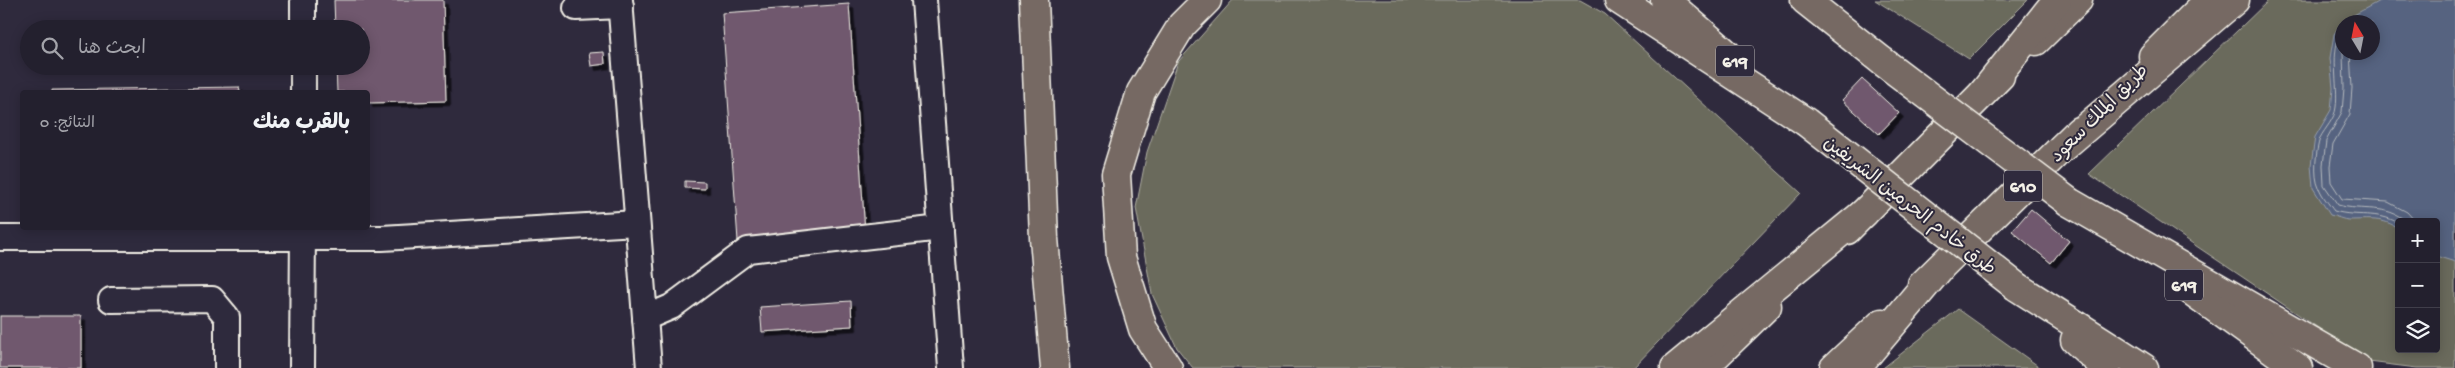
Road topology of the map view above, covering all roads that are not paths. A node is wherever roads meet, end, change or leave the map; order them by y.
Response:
1 (303, 0) edge
2 (924, 0) edge
3 (1034, 0) edge
4 (1208, 0) edge
5 (1619, 0) edge
6 (1665, 0) edge
7 (1805, 0) edge
8 (1825, 0) edge
9 (2057, 0) edge
10 (2078, 0) edge
11 (2209, 0) edge
12 (2235, 0) edge
13 (620, 3) edge
14 (576, 8) dead end
15 (303, 20) edge
16 (1882, 61) junction
17 (303, 75) edge
18 (303, 90) edge
19 (1983, 93) junction
20 (1806, 122) junction
21 (2062, 148) junction
22 (2069, 202) junction
23 (1864, 213) junction
24 (637, 224) junction
25 (941, 228) junction
26 (303, 233) edge
27 (0, 238) edge
28 (1939, 270) junction
29 (2017, 287) junction
30 (111, 300) dead end
31 (645, 318) junction
32 (227, 368) edge
33 (302, 368) edge
34 (649, 368) edge
35 (951, 368) edge
36 (1055, 368) edge
37 (1168, 368) edge
38 (1675, 368) edge
39 (1703, 368) edge
40 (1834, 368) edge
41 (1856, 368) edge
42 (2106, 368) edge
43 (2144, 368) edge
44 (2298, 368) edge
45 (2357, 368) edge

1 - 15 street
2 - 25 street
3 - 36 main road
4 - 37 main road
5 - 20 main road
6 - 20 main road, 619
7 - 16 main road, 619
8 - 16 main road
9 - 19 main road
10 - 19 main road
11 - 21 main road, طريق الملك سعود / 610
12 - 21 main road
13 - 14 street
13 - 24 street
16 - 22 main road, 619, bridge
17 - 18 street
19 - 23 main road
20 - 29 main road, طرق خادم الحرمين الشريفين / 619, bridge
21 - 28 main road, طريق الملك سعود / 610
22 - 44 main road, 619
22 - 45 main road
23 - 38 main road
23 - 39 main road
24 - 26 street
24 - 31 street
25 - 31 street
25 - 35 street
26 - 27 street
26 - 33 street
28 - 40 main road, طريق الملك سعود / 610
28 - 41 main road
29 - 42 main road
29 - 43 main road, 619
30 - 32 street
31 - 34 street

